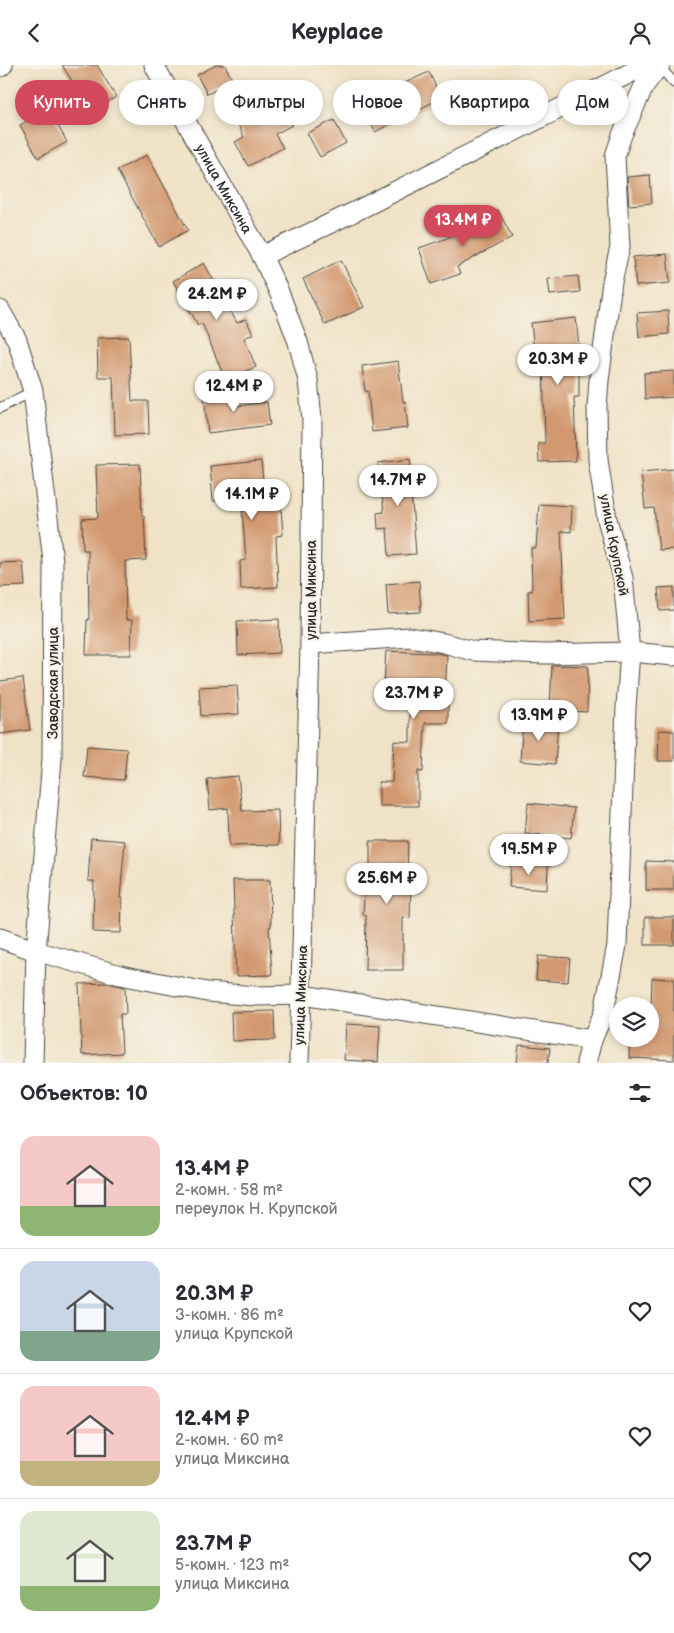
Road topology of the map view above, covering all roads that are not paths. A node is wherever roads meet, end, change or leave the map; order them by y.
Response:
1 (154, 65) edge
2 (655, 65) edge
3 (674, 83) edge
4 (262, 256) junction
5 (0, 310) edge
6 (34, 391) junction
7 (0, 408) edge
8 (310, 644) junction
9 (630, 652) junction
10 (674, 656) edge
11 (0, 938) edge
12 (36, 951) junction
13 (302, 995) junction
14 (592, 1040) junction
15 (33, 1063) edge
16 (299, 1063) edge
17 (586, 1063) edge

1 - 4 street, улица Миксина
2 - 3 lane
2 - 4 street
2 - 9 street, улица Крупской
4 - 8 street, улица Миксина
5 - 6 street, Заводская улица
6 - 7 lane
6 - 12 street, Заводская улица
8 - 9 street
8 - 13 street, улица Миксина
9 - 10 street
9 - 14 street, улица Крупской
11 - 12 street
12 - 13 street
12 - 15 street, Заводская улица
13 - 14 street
13 - 16 street, улица Миксина
14 - 17 street, улица Крупской

